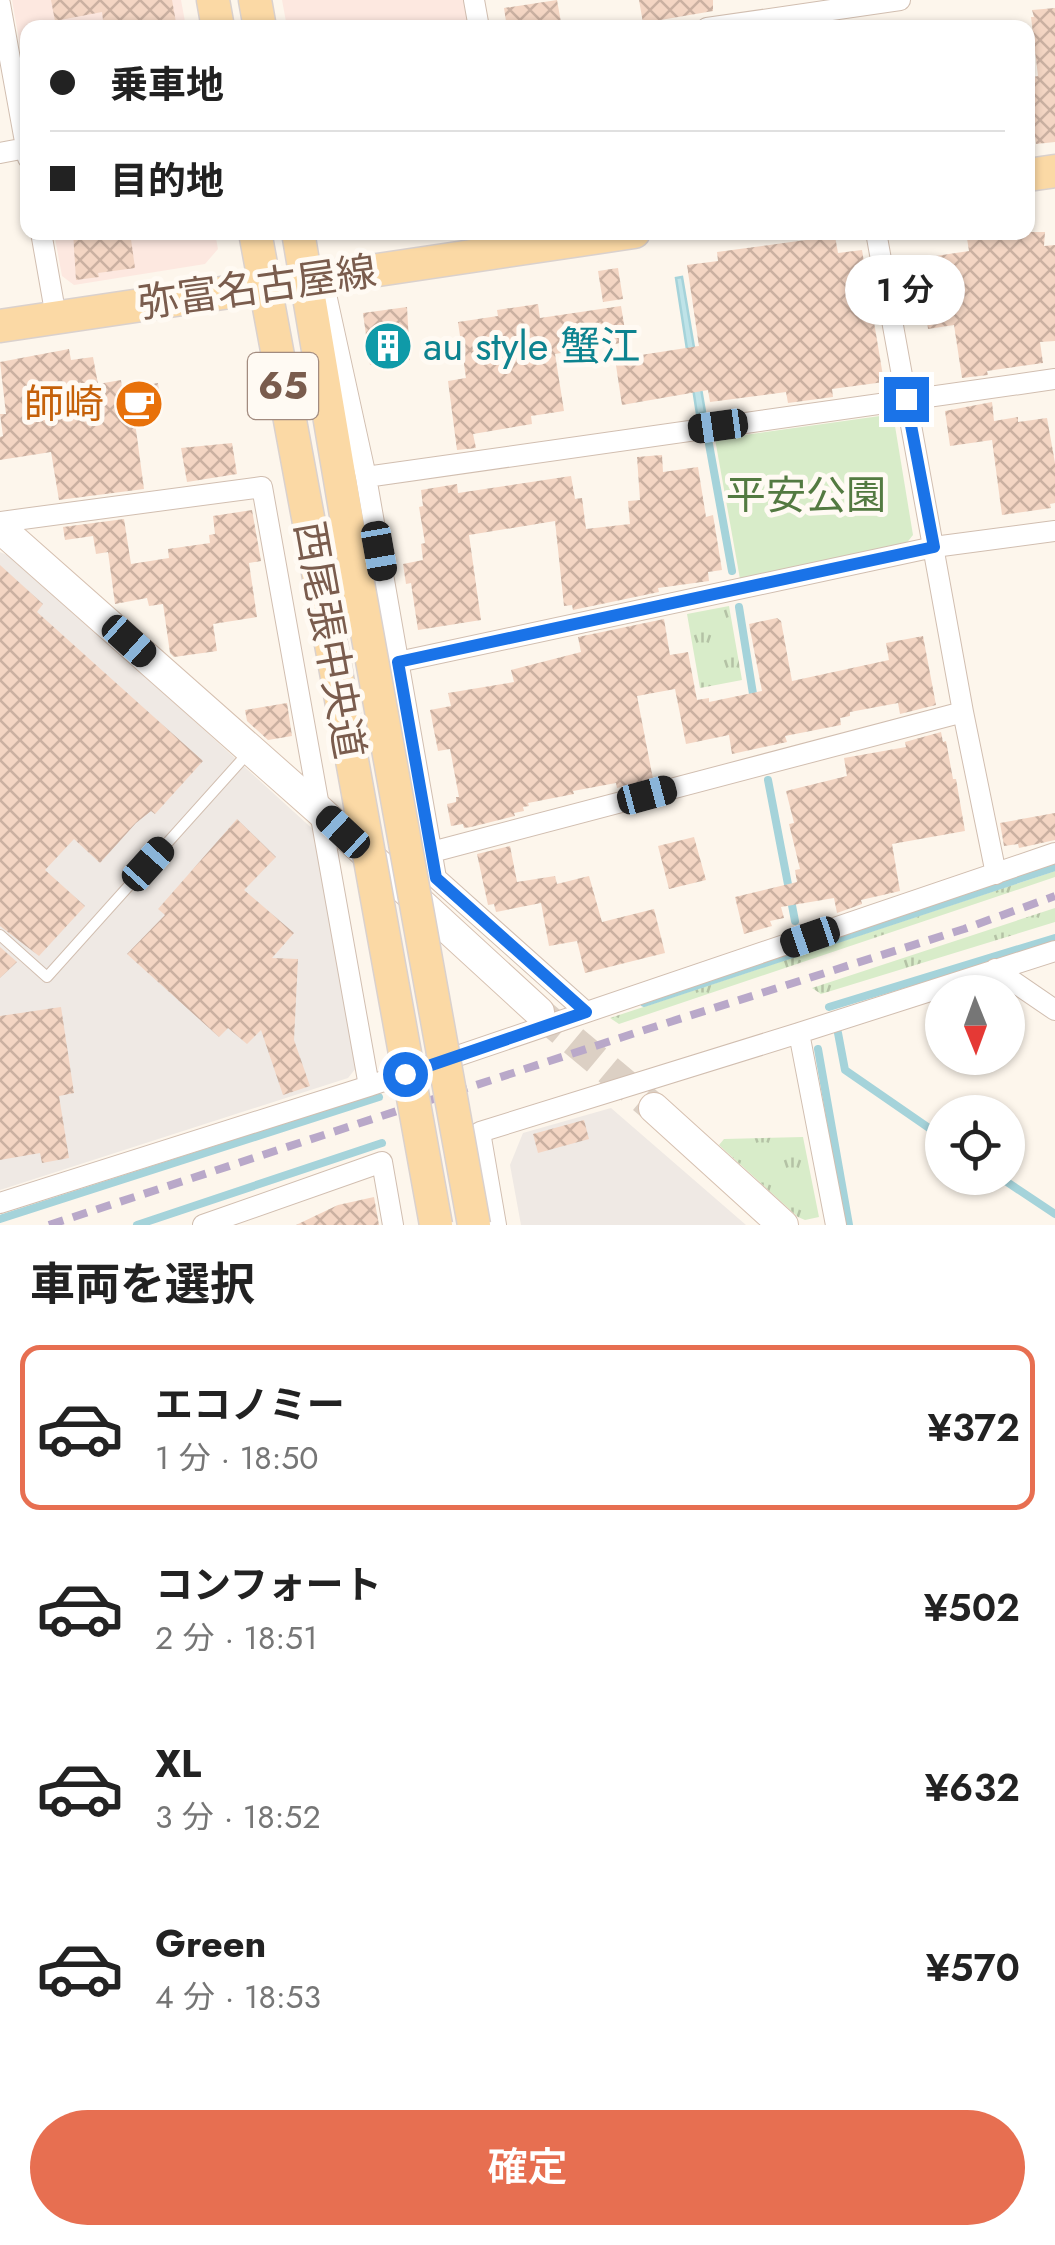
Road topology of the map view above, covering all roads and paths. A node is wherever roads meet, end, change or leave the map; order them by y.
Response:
1 (890, 1) edge
2 (0, 4) edge
3 (761, 20) edge
4 (20, 114) edge
5 (42, 240) edge
6 (256, 240) edge
7 (301, 240) edge
8 (877, 240) edge
9 (517, 241) edge
10 (314, 278) junction
11 (264, 284) junction
12 (56, 317) junction
13 (0, 326) edge
14 (1055, 379) edge
15 (906, 399) junction
16 (366, 476) junction
17 (1055, 530) edge
18 (3, 531) edge
19 (934, 547) junction
20 (398, 662) junction
21 (963, 712) junction
22 (251, 750) junction
23 (320, 811) junction
24 (432, 852) junction
25 (1055, 853) edge
26 (996, 874) junction
27 (0, 936) edge
28 (1055, 951) edge
29 (995, 969) junction
30 (1055, 1010) edge
31 (539, 1012) tunnel mouth
32 (586, 1012) junction
33 (799, 1033) junction
34 (369, 1086) junction
35 (654, 1108) tunnel mouth
36 (0, 1203) edge
37 (203, 1225) edge
38 (393, 1225) edge
39 (436, 1225) edge
40 (474, 1225) edge
41 (496, 1225) edge
42 (783, 1225) edge
43 (836, 1225) edge

1 - 3 street
2 - 4 street
5 - 12 street
6 - 11 main road, 西尾張中央道 / 65
7 - 10 main road, 西尾張中央道 / 65
8 - 15 street
9 - 10 main road, 弥富名古屋線
10 - 11 main road, 弥富名古屋線
10 - 16 street
10 - 40 main road, 西尾張中央道 / 65, bridge
11 - 12 main road, 弥富名古屋線
11 - 39 main road, 西尾張中央道 / 65, bridge
12 - 13 main road, 弥富名古屋線
14 - 15 street
15 - 16 street
15 - 19 street
16 - 20 street
17 - 19 street
18 - 22 main road
18 - 23 street
19 - 20 street
19 - 21 street
20 - 24 street
21 - 24 street
21 - 26 street
22 - 23 main road
22 - 27 lane
23 - 31 main road
23 - 34 street
24 - 32 street
25 - 26 street
26 - 32 street
28 - 29 street
29 - 30 street
29 - 33 street
32 - 34 street
33 - 41 street
33 - 43 street
34 - 36 street
35 - 42 main road
37 - 38 street

